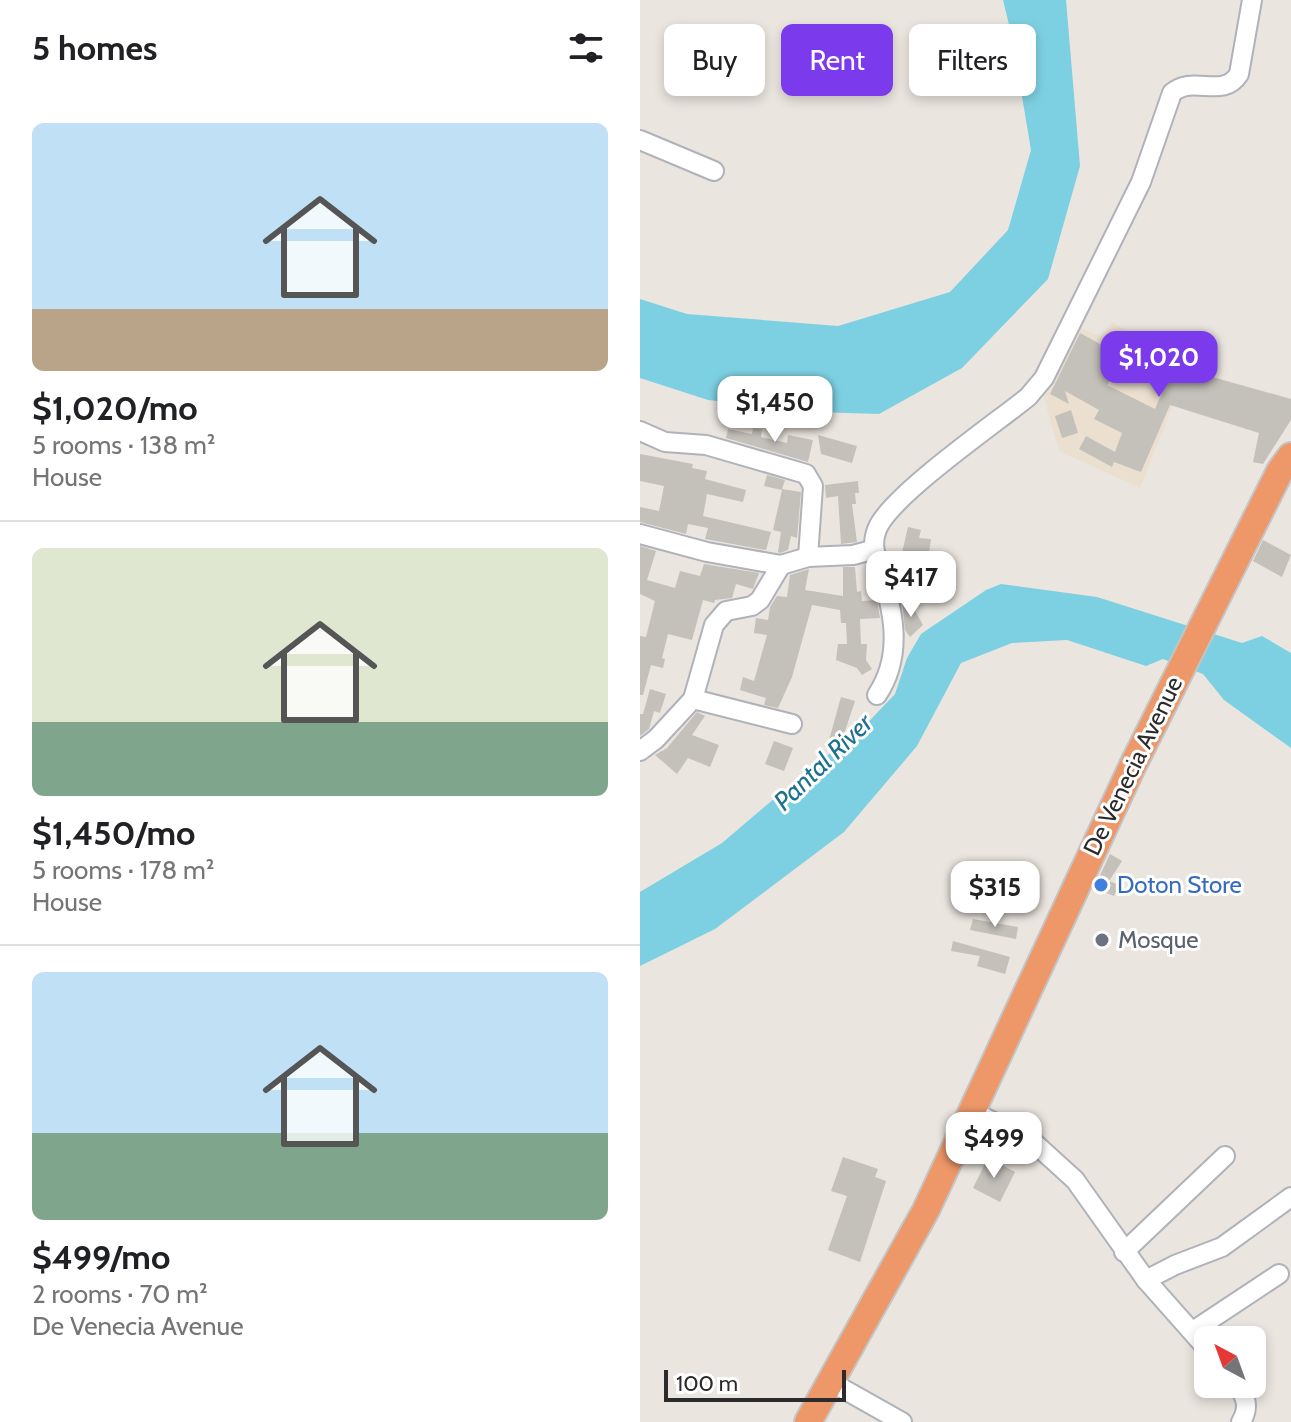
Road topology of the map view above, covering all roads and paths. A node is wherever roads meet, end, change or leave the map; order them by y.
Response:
1 (1252, 0) edge
2 (640, 140) edge
3 (714, 171) dead end
4 (640, 431) edge
5 (1291, 456) edge
6 (640, 534) edge
7 (872, 550) junction
8 (808, 557) junction
9 (781, 565) junction
10 (877, 695) dead end
11 (693, 699) junction
12 (792, 724) dead end
13 (640, 751) edge
14 (971, 1111) junction
15 (1225, 1156) dead end
16 (1291, 1197) edge
17 (1124, 1252) junction
18 (1279, 1274) dead end
19 (1146, 1280) junction
20 (1193, 1331) joint
21 (831, 1382) junction
22 (1245, 1398) edge
23 (808, 1422) edge
24 (902, 1422) edge
25 (1241, 1422) edge

1 - 7 street
2 - 3 street
4 - 8 street
5 - 14 highway, De Venecia Avenue
6 - 9 street
7 - 8 street
7 - 10 street
8 - 9 street
9 - 11 street
11 - 12 street
11 - 13 street
14 - 17 street
14 - 21 highway, De Venecia Avenue
15 - 17 street
16 - 19 street
17 - 19 street
18 - 20 street
19 - 20 street
21 - 23 highway, De Venecia Avenue
21 - 24 street
22 - 25 street

